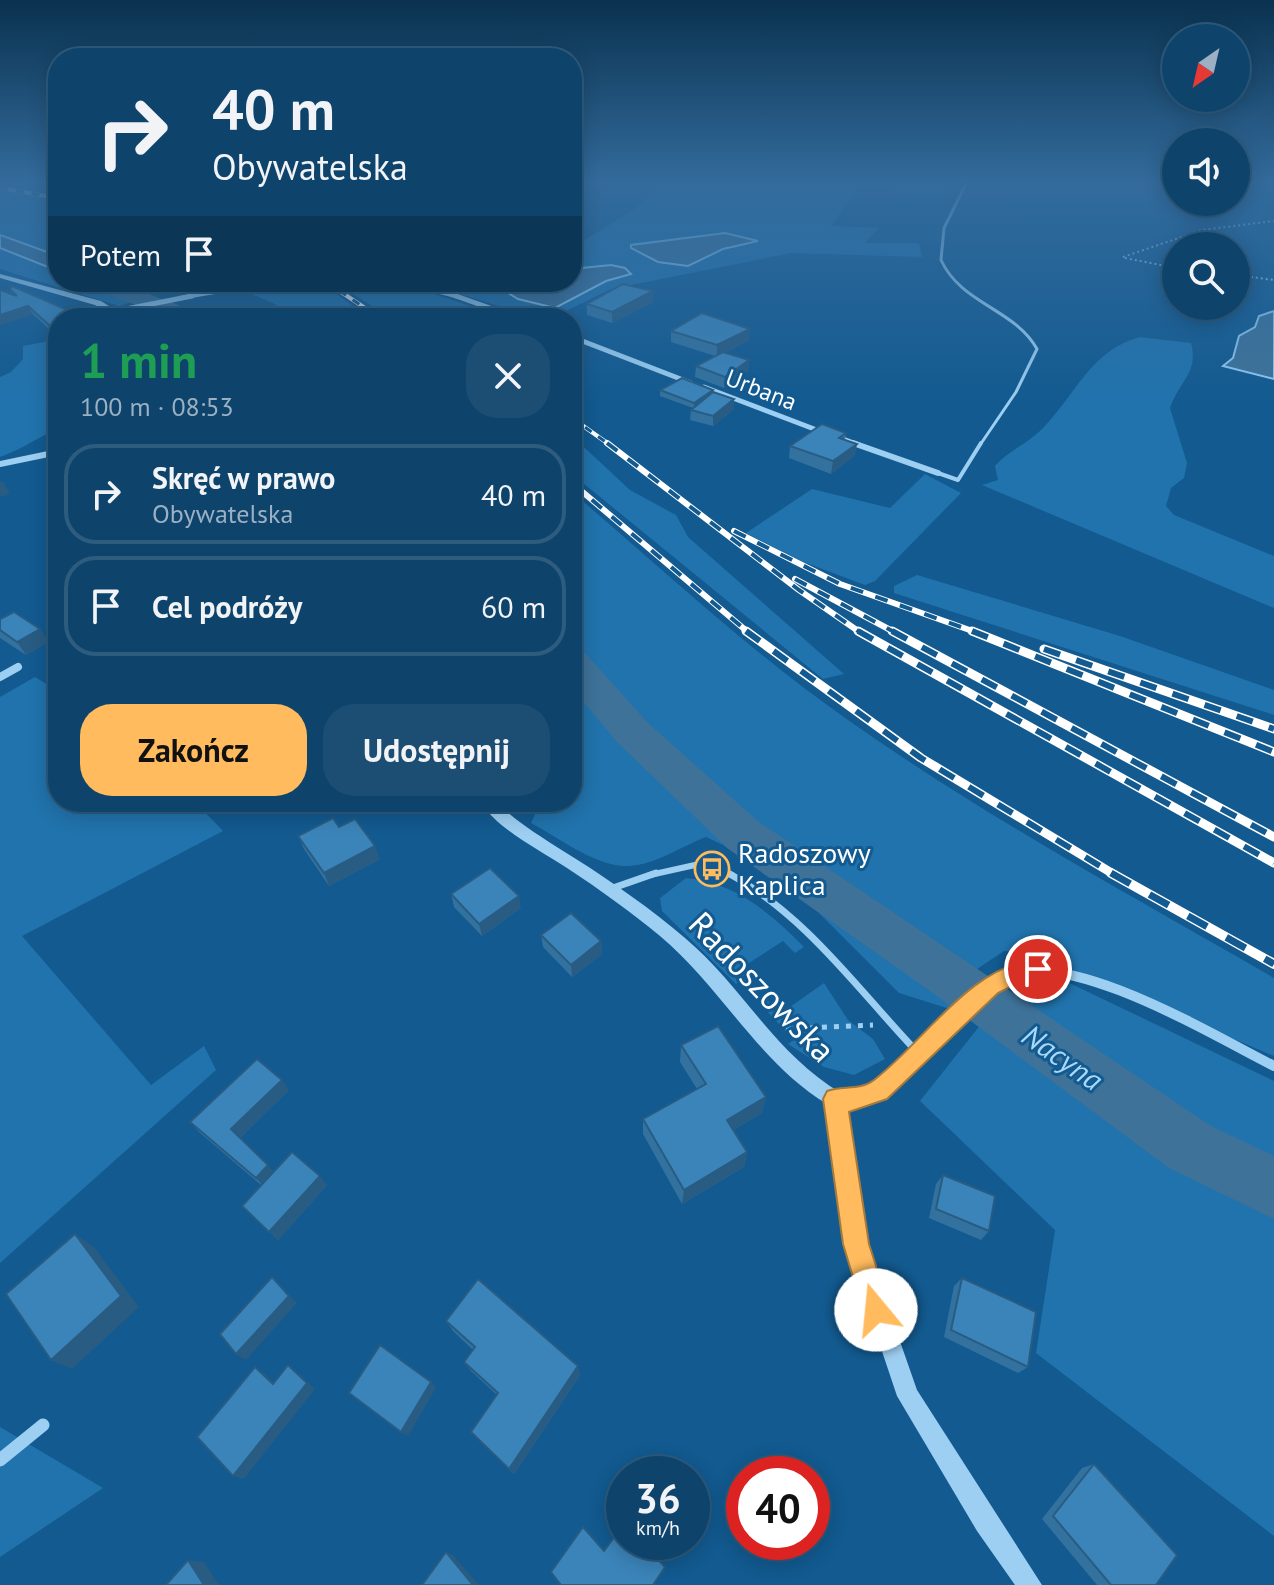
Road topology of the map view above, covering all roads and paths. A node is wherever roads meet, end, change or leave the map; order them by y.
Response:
1 (940, 256) edge
2 (1126, 256) edge
3 (1162, 265) edge
4 (0, 276) edge
5 (1250, 277) edge
6 (1274, 280) edge
7 (48, 288) edge
8 (64, 292) edge
9 (249, 292) edge
10 (438, 292) edge
11 (108, 308) edge
12 (129, 308) edge
13 (487, 308) edge
14 (582, 341) edge
15 (48, 454) edge
16 (0, 464) edge
17 (938, 473) joint
18 (18, 667) dead end
19 (0, 677) edge
20 (496, 812) edge
21 (609, 890) junction
22 (888, 1024) junction
23 (755, 1030) junction
24 (919, 1054) junction
25 (1274, 1066) edge
26 (835, 1099) junction
27 (43, 1425) dead end
28 (0, 1460) edge
29 (1030, 1585) edge

1 - 17 lane
2 - 3 path
4 - 7 street
5 - 6 path
8 - 11 street
9 - 12 street
10 - 13 street
14 - 17 street, Urbana
15 - 16 street
18 - 19 street
20 - 21 street, Radoszowska
21 - 22 lane
21 - 23 street, Radoszowska
22 - 23 path
22 - 24 lane
23 - 26 street, Radoszowska
24 - 25 street
24 - 26 street
26 - 29 street, Radoszowska
27 - 28 street

